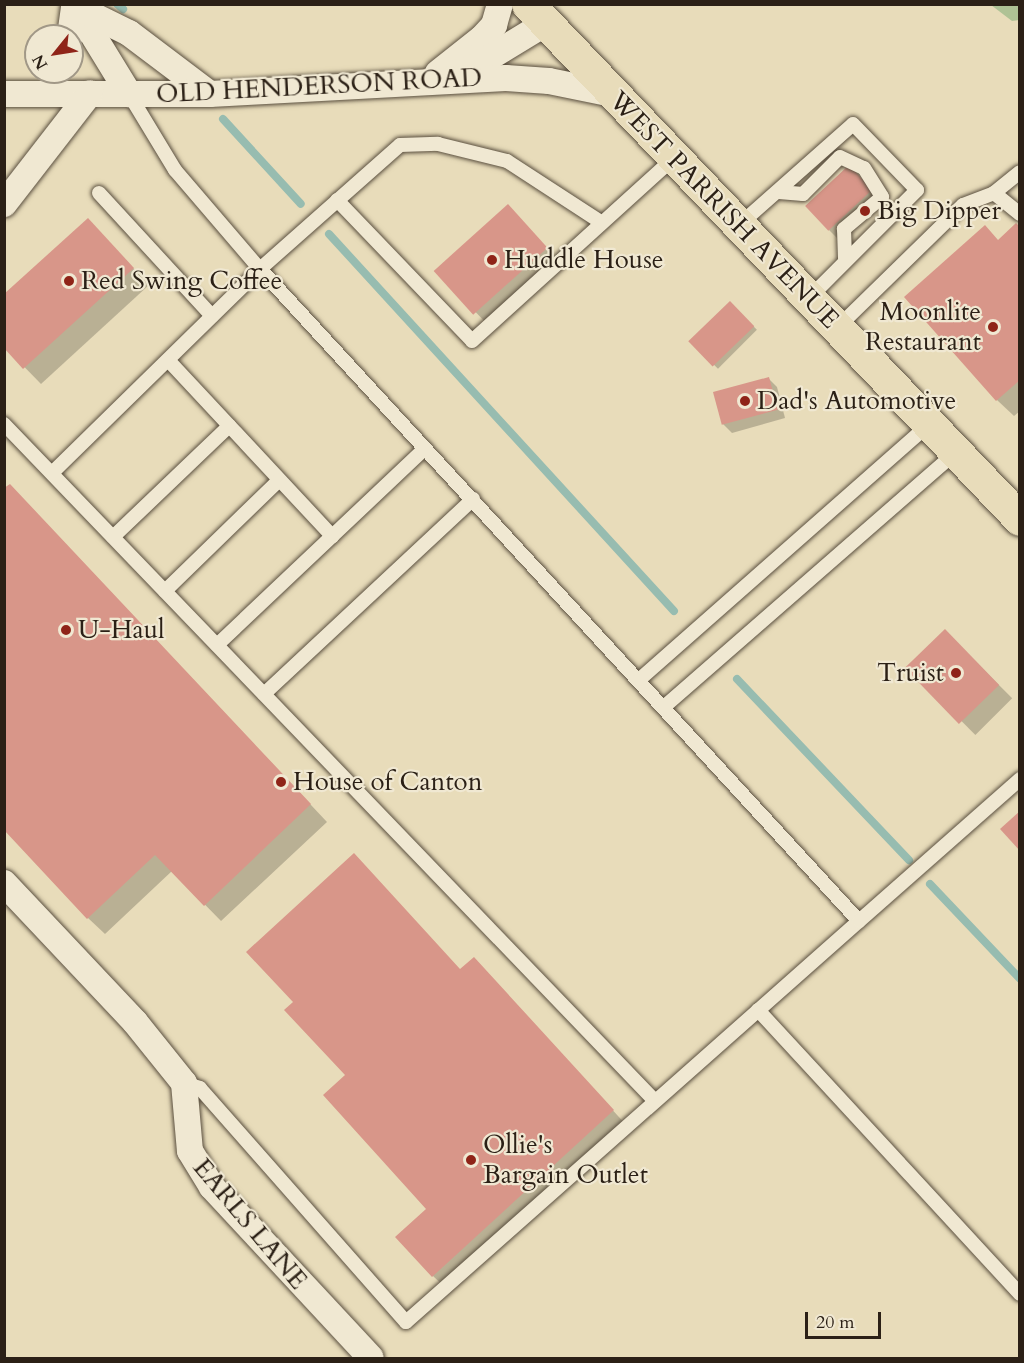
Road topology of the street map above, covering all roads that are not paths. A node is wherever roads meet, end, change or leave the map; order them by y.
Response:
1 (500, 4) edge
2 (73, 5) edge
3 (537, 14) edge
4 (71, 24) edge
5 (428, 80) junction
6 (42, 84) edge
7 (35, 93) junction
8 (90, 93) junction
9 (4, 94) edge
10 (129, 94) junction
11 (210, 94) junction
12 (614, 94) junction
13 (674, 158) junction
14 (1020, 172) edge
15 (99, 192) dead end
16 (779, 192) junction
17 (994, 193) junction
18 (337, 200) junction
19 (4, 204) edge
20 (1020, 214) edge
21 (602, 223) junction
22 (739, 225) junction
23 (845, 260) junction
24 (260, 270) junction
25 (808, 298) junction
26 (212, 316) junction
27 (837, 328) junction
28 (168, 360) junction
29 (4, 424) edge
30 (929, 424) junction
31 (229, 426) junction
32 (425, 448) junction
33 (956, 452) junction
34 (52, 473) junction
35 (279, 480) junction
36 (473, 499) junction
37 (1020, 519) edge
38 (332, 536) junction
39 (113, 537) junction
40 (165, 591) junction
41 (217, 645) junction
42 (640, 679) junction
43 (264, 694) junction
44 (665, 706) junction
45 (1020, 779) edge
46 (4, 882) edge
47 (859, 921) junction
48 (758, 1010) junction
49 (184, 1083) junction
50 (655, 1101) junction
51 (1020, 1294) edge
52 (371, 1359) edge

1 - 5 street
2 - 4 street
2 - 10 street, OLD HENDERSON ROAD
2 - 11 street
3 - 5 street
3 - 12 main road, WEST PARRISH AVENUE
5 - 11 street, OLD HENDERSON ROAD
5 - 12 street, OLD HENDERSON ROAD
6 - 7 street
7 - 8 street
7 - 9 street
8 - 10 street
8 - 19 street
10 - 11 street, OLD HENDERSON ROAD
10 - 24 lane
12 - 13 main road, WEST PARRISH AVENUE
13 - 21 lane
13 - 22 main road, WEST PARRISH AVENUE
14 - 17 lane
15 - 26 lane
16 - 22 lane
16 - 23 lane
16 - 23 lane
17 - 20 lane
17 - 27 lane
18 - 21 lane
18 - 21 lane
18 - 24 lane
22 - 25 main road, WEST PARRISH AVENUE
23 - 25 lane
24 - 26 lane
24 - 32 lane
25 - 27 main road, WEST PARRISH AVENUE
26 - 28 lane
27 - 30 main road, WEST PARRISH AVENUE
28 - 31 lane
28 - 34 lane
29 - 34 lane
30 - 33 main road, WEST PARRISH AVENUE
30 - 42 lane
31 - 35 lane
31 - 39 lane
32 - 36 lane
32 - 38 lane
33 - 37 main road, WEST PARRISH AVENUE
33 - 44 lane
34 - 39 lane
35 - 38 lane
35 - 40 lane
36 - 42 lane
36 - 43 lane
38 - 41 lane
39 - 40 lane
40 - 41 lane
41 - 43 lane
42 - 44 lane
43 - 50 lane
44 - 47 lane
45 - 47 lane
46 - 49 street
47 - 48 lane
48 - 50 lane
48 - 51 lane
49 - 50 lane
49 - 52 street, EARLS LANE

